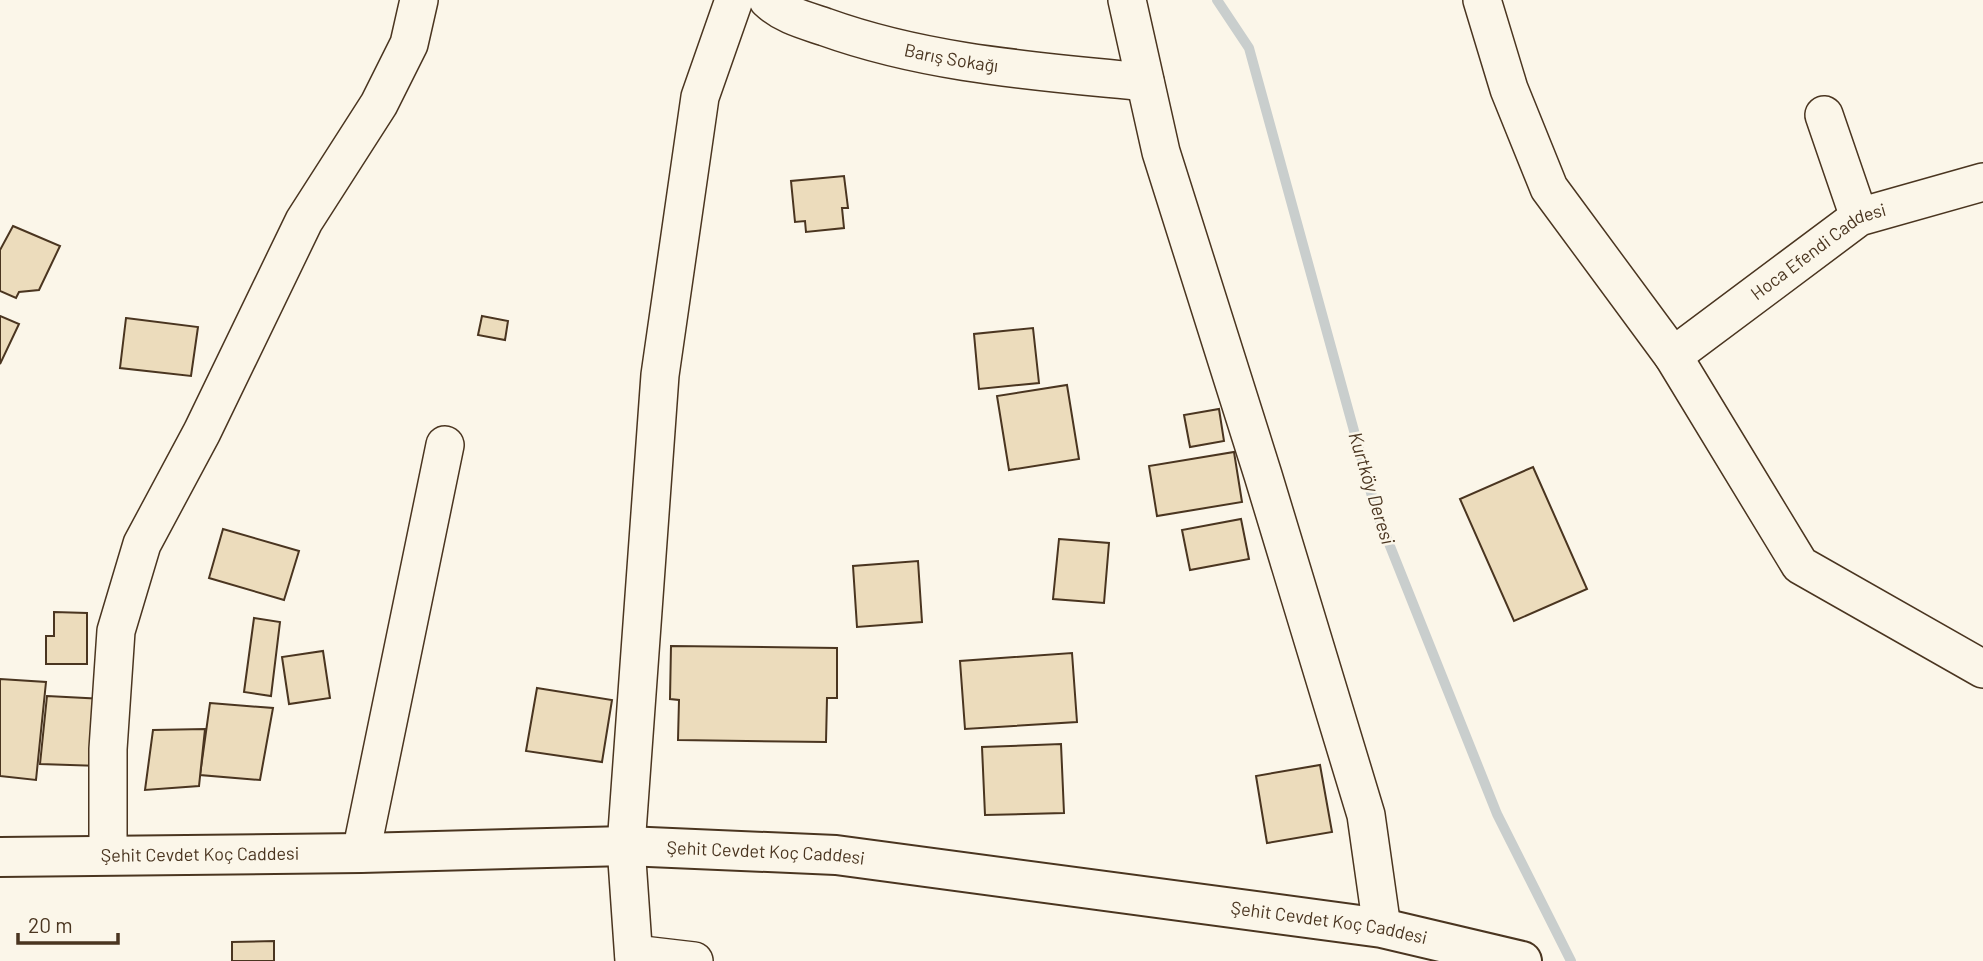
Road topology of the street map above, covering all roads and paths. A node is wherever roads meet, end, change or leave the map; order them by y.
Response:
1 (419, 0) edge
2 (734, 0) edge
3 (768, 0) edge
4 (1127, 0) edge
5 (1482, 0) edge
6 (1145, 82) junction
7 (1824, 115) dead end
8 (1983, 182) edge
9 (1859, 216) junction
10 (1673, 356) junction
11 (445, 444) dead end
12 (1983, 669) edge
13 (626, 846) junction
14 (108, 853) junction
15 (361, 853) junction
16 (0, 857) edge
17 (1382, 928) junction
18 (634, 958) edge
19 (694, 961) edge
20 (1522, 961) edge

1 - 14 street
2 - 13 street
3 - 6 street, Barış Sokağı
4 - 6 street
5 - 10 street
6 - 17 street
7 - 9 street
8 - 9 street, Hoca Efendi Caddesi
9 - 10 street, Hoca Efendi Caddesi
10 - 12 street
11 - 15 street
13 - 15 main road, Şehit Cevdet Koç Caddesi
13 - 17 main road, Şehit Cevdet Koç Caddesi
13 - 18 street
14 - 15 main road, Şehit Cevdet Koç Caddesi
14 - 16 main road, Şehit Cevdet Koç Caddesi
17 - 20 main road, Şehit Cevdet Koç Caddesi
18 - 19 street

